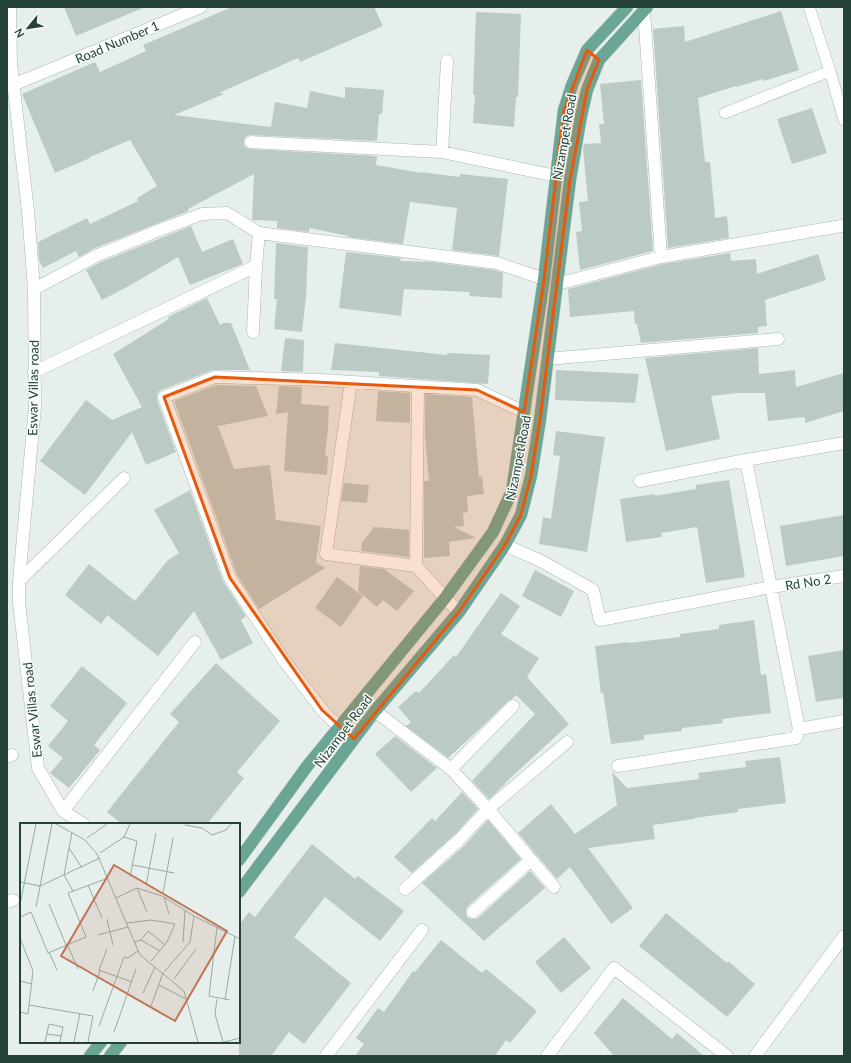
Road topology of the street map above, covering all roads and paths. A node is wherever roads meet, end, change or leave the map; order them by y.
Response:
1 (10, 7) edge
2 (201, 7) edge
3 (627, 7) edge
4 (809, 7) edge
5 (646, 9) edge
6 (587, 50) junction
7 (599, 60) junction
8 (447, 61) dead end
9 (830, 71) junction
10 (13, 85) junction
11 (725, 113) dead end
12 (844, 120) edge
13 (252, 142) dead end
14 (442, 152) junction
15 (556, 176) junction
16 (841, 226) dead end
17 (259, 234) junction
18 (661, 257) junction
19 (256, 266) junction
20 (544, 279) junction
21 (557, 284) junction
22 (34, 289) junction
23 (253, 332) dead end
24 (778, 339) dead end
25 (547, 359) junction
26 (34, 372) junction
27 (351, 382) junction
28 (418, 387) junction
29 (524, 412) junction
30 (844, 442) edge
31 (746, 460) junction
32 (124, 478) dead end
33 (640, 481) dead end
34 (505, 546) junction
35 (416, 566) junction
36 (844, 576) edge
37 (19, 581) junction
38 (771, 587) junction
39 (445, 598) junction
40 (459, 612) junction
41 (195, 642) dead end
42 (513, 706) dead end
43 (375, 711) junction
44 (844, 721) edge
45 (339, 727) junction
46 (799, 729) junction
47 (354, 739) junction
48 (567, 742) dead end
49 (618, 766) dead end
50 (451, 769) junction
51 (488, 809) junction
52 (63, 811) junction
53 (81, 823) edge
54 (240, 859) edge
55 (531, 860) junction
56 (554, 887) dead end
57 (405, 889) dead end
58 (240, 891) edge
59 (473, 912) dead end
60 (422, 930) dead end
61 (844, 936) edge
62 (100, 1043) edge
63 (120, 1043) edge
64 (112, 1055) edge
65 (90, 1056) edge
66 (326, 1056) edge
67 (547, 1056) edge
68 (727, 1056) edge
69 (755, 1056) edge

1 - 10 street, Eswar Villas road
2 - 10 street, Road Number 1
3 - 6 main road, Nizampet Road
4 - 9 lane
5 - 7 main road, Nizampet Road
5 - 18 street
6 - 7 main road
6 - 15 main road, Nizampet Road
7 - 21 main road, Nizampet Road
8 - 14 street
9 - 11 lane
9 - 12 lane
10 - 22 street, Eswar Villas road
13 - 14 street
14 - 15 street
15 - 20 main road, Nizampet Road
16 - 18 street
17 - 19 street
17 - 20 street
17 - 22 street
18 - 21 street
19 - 23 street
19 - 26 street
20 - 29 main road, Nizampet Road
21 - 25 main road, Nizampet Road
22 - 26 street, Eswar Villas road
24 - 25 street
25 - 34 main road, Nizampet Road
26 - 37 street, Eswar Villas road
27 - 28 street
27 - 35 street
27 - 45 street
28 - 29 street
28 - 35 street
29 - 39 main road, Nizampet Road
30 - 31 street
31 - 33 street
31 - 38 street
32 - 37 street
34 - 38 street, Rd No 2
34 - 40 main road, Nizampet Road
35 - 39 street
36 - 38 street, Rd No 2
37 - 52 street, Eswar Villas road
38 - 46 street
39 - 40 street
39 - 45 main road, Nizampet Road
40 - 43 main road, Nizampet Road
41 - 52 street
42 - 50 street
43 - 47 main road, Nizampet Road
43 - 50 street
44 - 46 street
45 - 47 street
45 - 54 main road, Nizampet Road
46 - 49 street
47 - 58 main road, Nizampet Road
48 - 51 street
50 - 51 street
51 - 55 street
51 - 57 street
52 - 53 street
55 - 56 street
55 - 59 street
60 - 66 street
61 - 69 street
62 - 65 main road
63 - 64 main road
67 - 68 street

